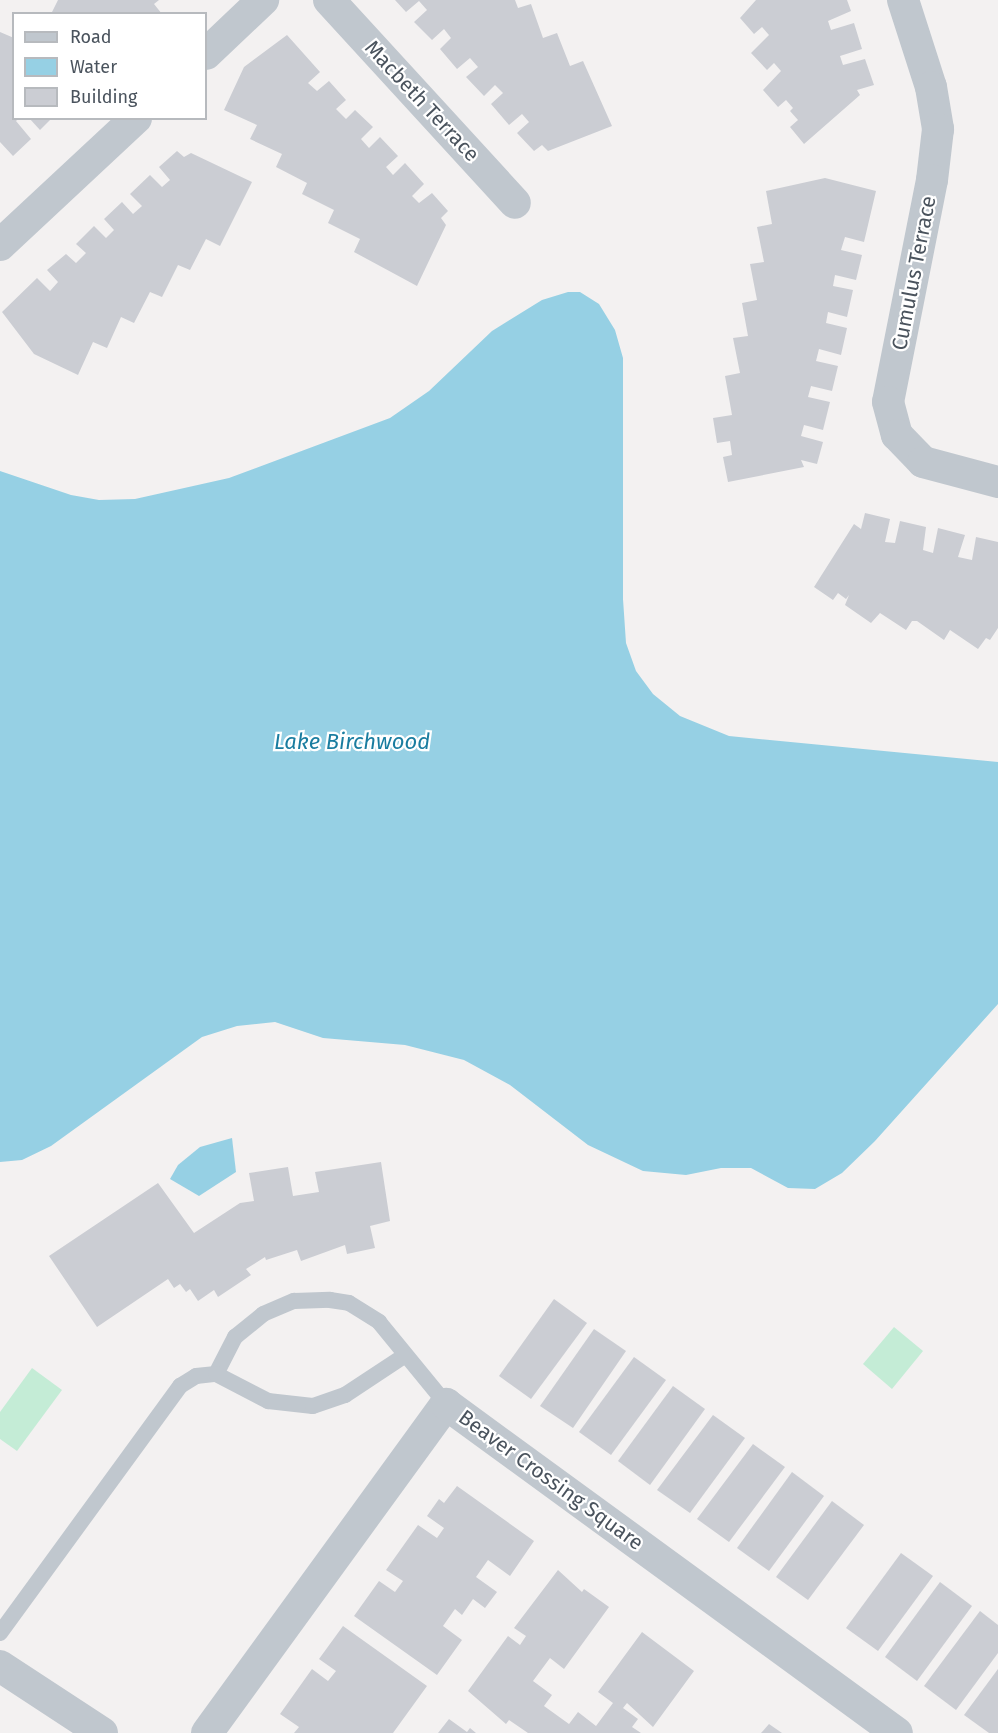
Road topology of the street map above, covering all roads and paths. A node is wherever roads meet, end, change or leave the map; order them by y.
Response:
1 (263, 0) edge
2 (329, 0) edge
3 (903, 0) edge
4 (207, 53) edge
5 (134, 120) edge
6 (515, 203) dead end
7 (0, 245) edge
8 (998, 483) edge
9 (404, 1356) junction
10 (216, 1374) junction
11 (446, 1404) junction
12 (0, 1633) edge
13 (0, 1666) edge
14 (102, 1733) edge
15 (207, 1733) edge
16 (897, 1733) edge

1 - 4 street
2 - 6 street, Macbeth Terrace
3 - 8 street, Cumulus Terrace
5 - 7 street
9 - 10 lane
9 - 10 lane
9 - 11 lane
10 - 12 lane
11 - 15 street, Beaver Crossing Square
11 - 16 street, Beaver Crossing Square
13 - 14 street

